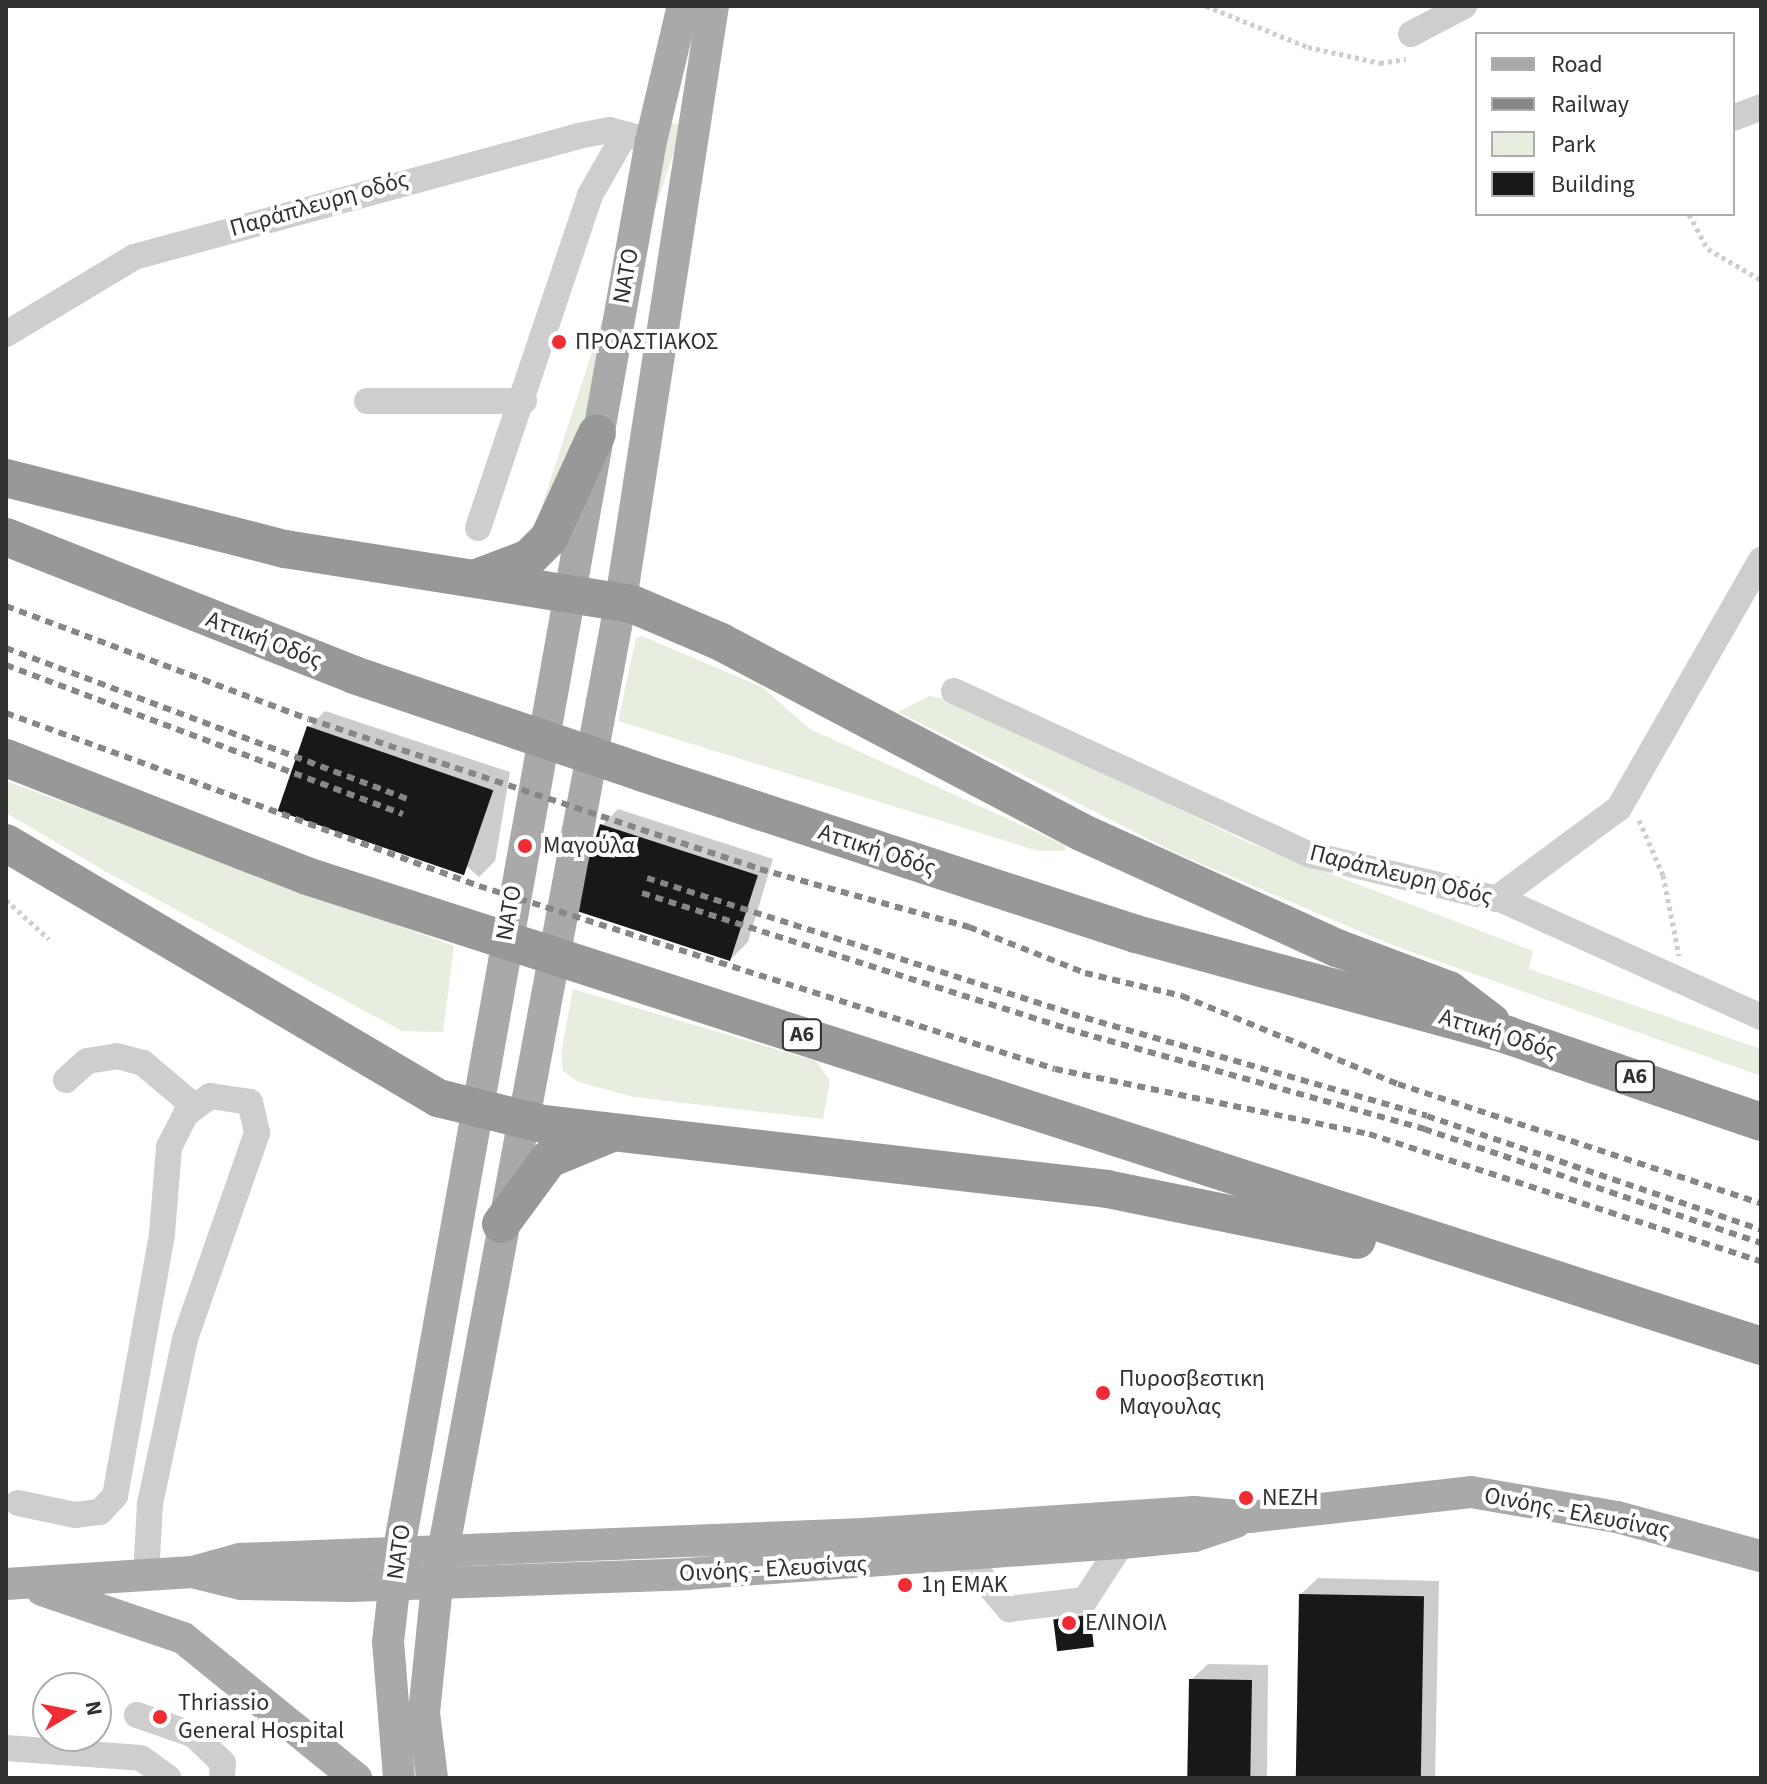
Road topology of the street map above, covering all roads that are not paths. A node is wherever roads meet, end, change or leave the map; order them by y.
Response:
1 (683, 6) edge
2 (713, 6) edge
3 (1464, 6) edge
4 (1411, 34) road end
5 (1761, 107) edge
6 (1735, 117) edge
7 (638, 137) junction
8 (6, 334) edge
9 (367, 401) dead end
10 (524, 401) junction
11 (597, 433) junction
12 (6, 478) edge
13 (478, 528) dead end
14 (6, 537) edge
15 (1761, 560) edge
16 (474, 578) junction
17 (569, 593) junction
18 (621, 600) junction
19 (954, 691) dead end
20 (6, 758) edge
21 (6, 843) edge
22 (1496, 899) junction
23 (1761, 1017) edge
24 (1507, 1035) junction
25 (66, 1080) dead end
26 (195, 1107) junction
27 (473, 1108) junction
28 (519, 1119) junction
29 (1761, 1122) edge
30 (623, 1133) junction
31 (501, 1224) junction
32 (1604, 1294) junction
33 (1761, 1346) edge
34 (456, 1476) junction
35 (18, 1503) dead end
36 (1249, 1517) junction
37 (1122, 1543) junction
38 (515, 1551) junction
39 (964, 1556) junction
40 (1761, 1556) edge
41 (440, 1569) junction
42 (396, 1570) junction
43 (146, 1576) junction
44 (11, 1583) edge
45 (137, 1715) dead end
46 (6, 1748) edge
47 (169, 1778) edge
48 (222, 1778) edge
49 (356, 1778) edge
50 (399, 1778) edge
51 (432, 1778) edge

1 - 7 main road, ΝΑΤΟ
2 - 18 main road, ΝΑΤΟ
3 - 4 street
5 - 6 street
7 - 8 street, Παράπλευρη οδός
7 - 10 street
7 - 11 main road, ΝΑΤΟ
9 - 10 street
10 - 13 street
11 - 16 highway
11 - 17 main road, ΝΑΤΟ
12 - 16 highway
14 - 24 highway, Αττική Οδός / Α6
15 - 22 street
16 - 17 highway
17 - 18 highway
17 - 27 main road, ΝΑΤΟ
18 - 24 highway
18 - 28 main road, ΝΑΤΟ
19 - 22 street, Παράπλευρη Οδός
20 - 32 highway, Α6
21 - 27 highway
22 - 23 street, Παράπλευρη Οδός
24 - 29 highway, Αττική Οδός / Α6
25 - 26 street
26 - 35 street
26 - 43 street
27 - 28 highway
27 - 42 main road, ΝΑΤΟ
28 - 30 highway
28 - 31 main road, ΝΑΤΟ
30 - 31 highway
30 - 32 highway
31 - 34 main road, ΝΑΤΟ
32 - 33 highway, Α6
34 - 38 main road
34 - 41 main road, ΝΑΤΟ
36 - 37 main road, Οινόης - Ελευσίνας
36 - 38 main road, Οινόης - Ελευσίνας
36 - 40 main road, Οινόης - Ελευσίνας
37 - 39 main road, Οινόης - Ελευσίνας
37 - 39 street
38 - 41 main road, Οινόης - Ελευσίνας
39 - 41 main road, Οινόης - Ελευσίνας
41 - 42 main road
41 - 51 main road, ΝΑΤΟ
42 - 43 main road
42 - 50 main road, ΝΑΤΟ
43 - 44 main road
44 - 49 main road
45 - 48 street
46 - 47 street

